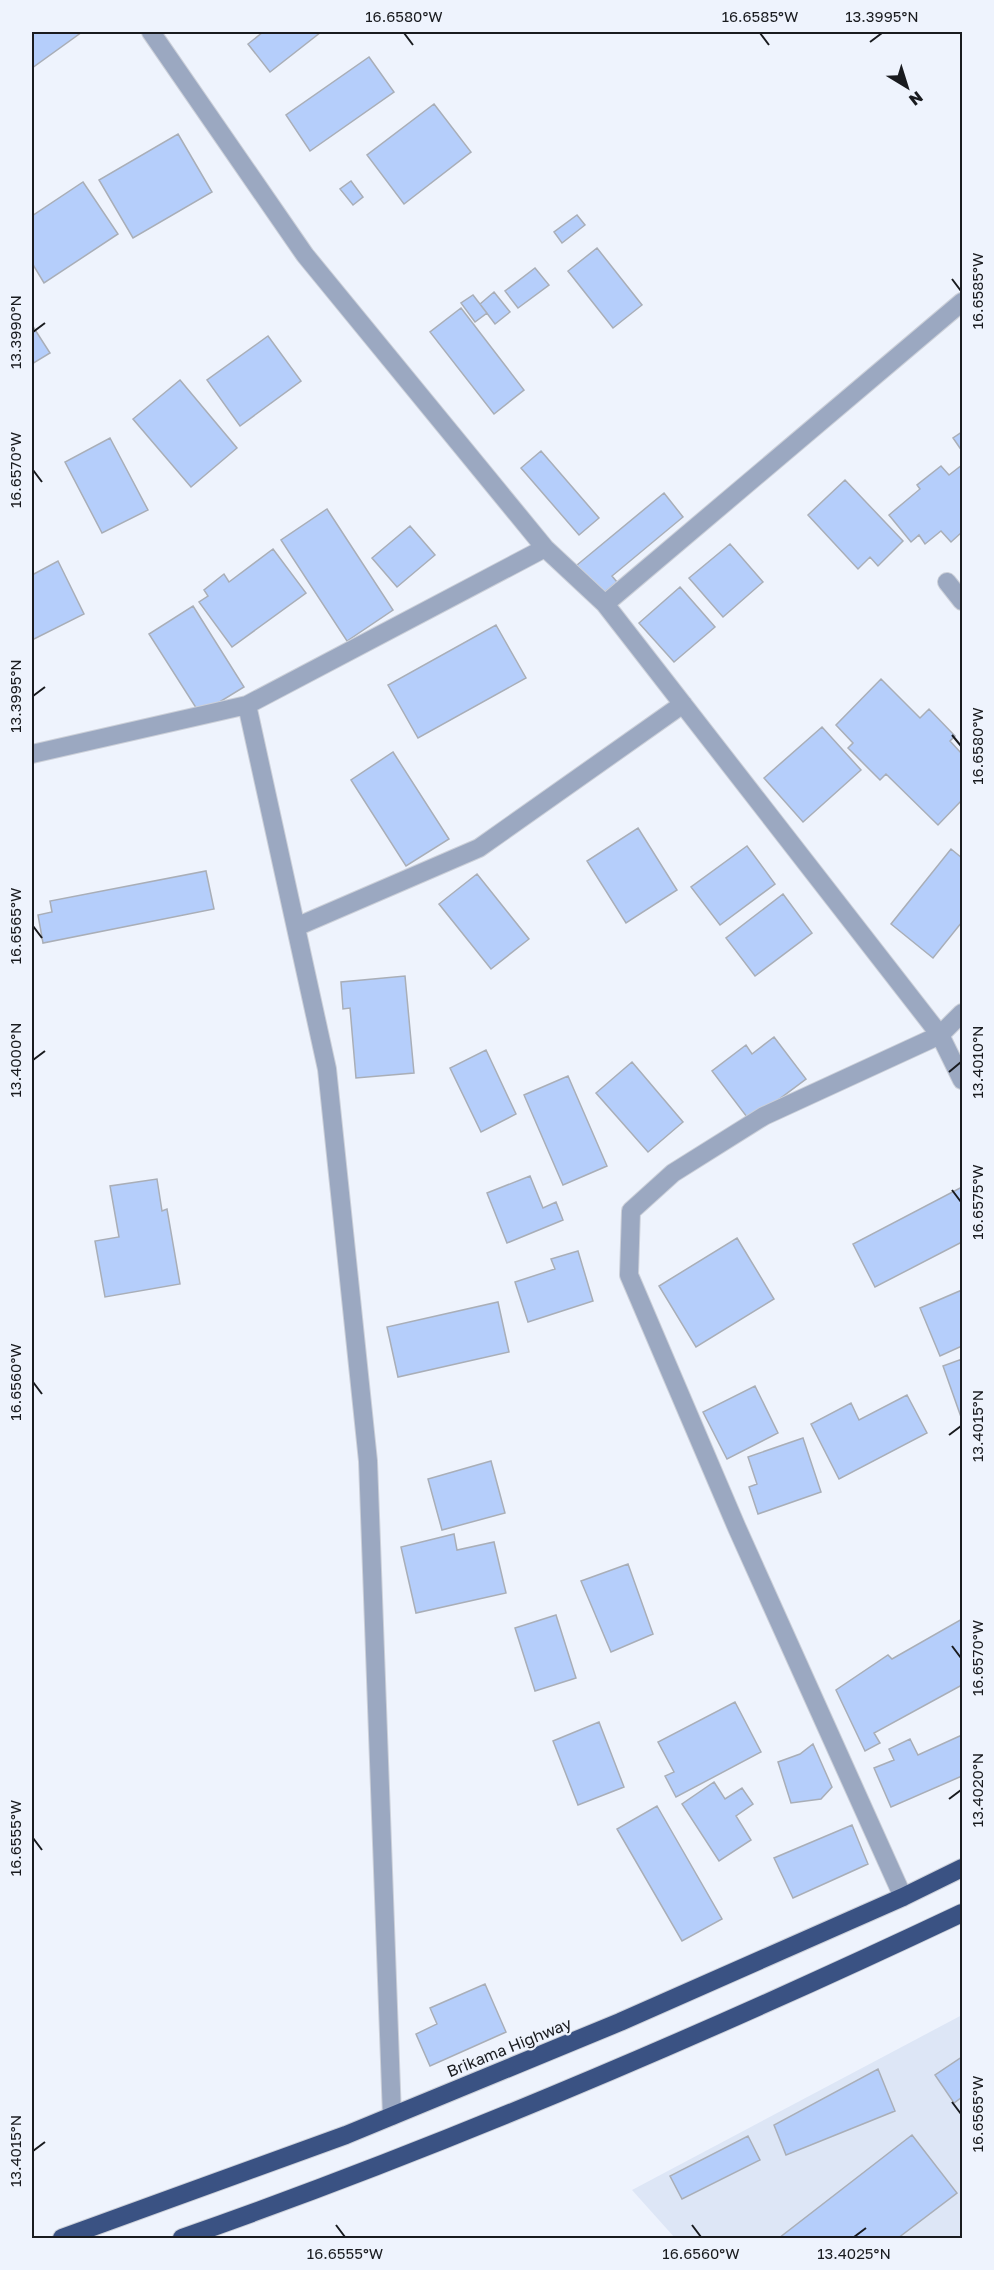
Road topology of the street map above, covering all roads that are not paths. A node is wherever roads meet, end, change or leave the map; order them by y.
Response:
1 (151, 32) edge
2 (963, 302) edge
3 (545, 548) junction
4 (947, 582) dead end
5 (963, 601) edge
6 (605, 604) junction
7 (683, 704) junction
8 (247, 705) junction
9 (32, 753) edge
10 (296, 927) junction
11 (963, 1013) edge
12 (940, 1035) junction
13 (963, 1080) edge
14 (963, 1868) edge
15 (903, 1897) junction
16 (963, 1913) edge
17 (392, 2116) junction
18 (62, 2238) edge
19 (182, 2238) edge

1 - 3 street
2 - 6 street
3 - 6 street
3 - 8 street
4 - 5 street
6 - 7 street
7 - 10 street
7 - 12 street
8 - 9 street
8 - 10 street
10 - 17 street
11 - 12 street
12 - 13 street
12 - 15 street
14 - 15 highway, Brikama Highway
15 - 17 highway, Brikama Highway
16 - 19 highway
17 - 18 highway, Brikama Highway

